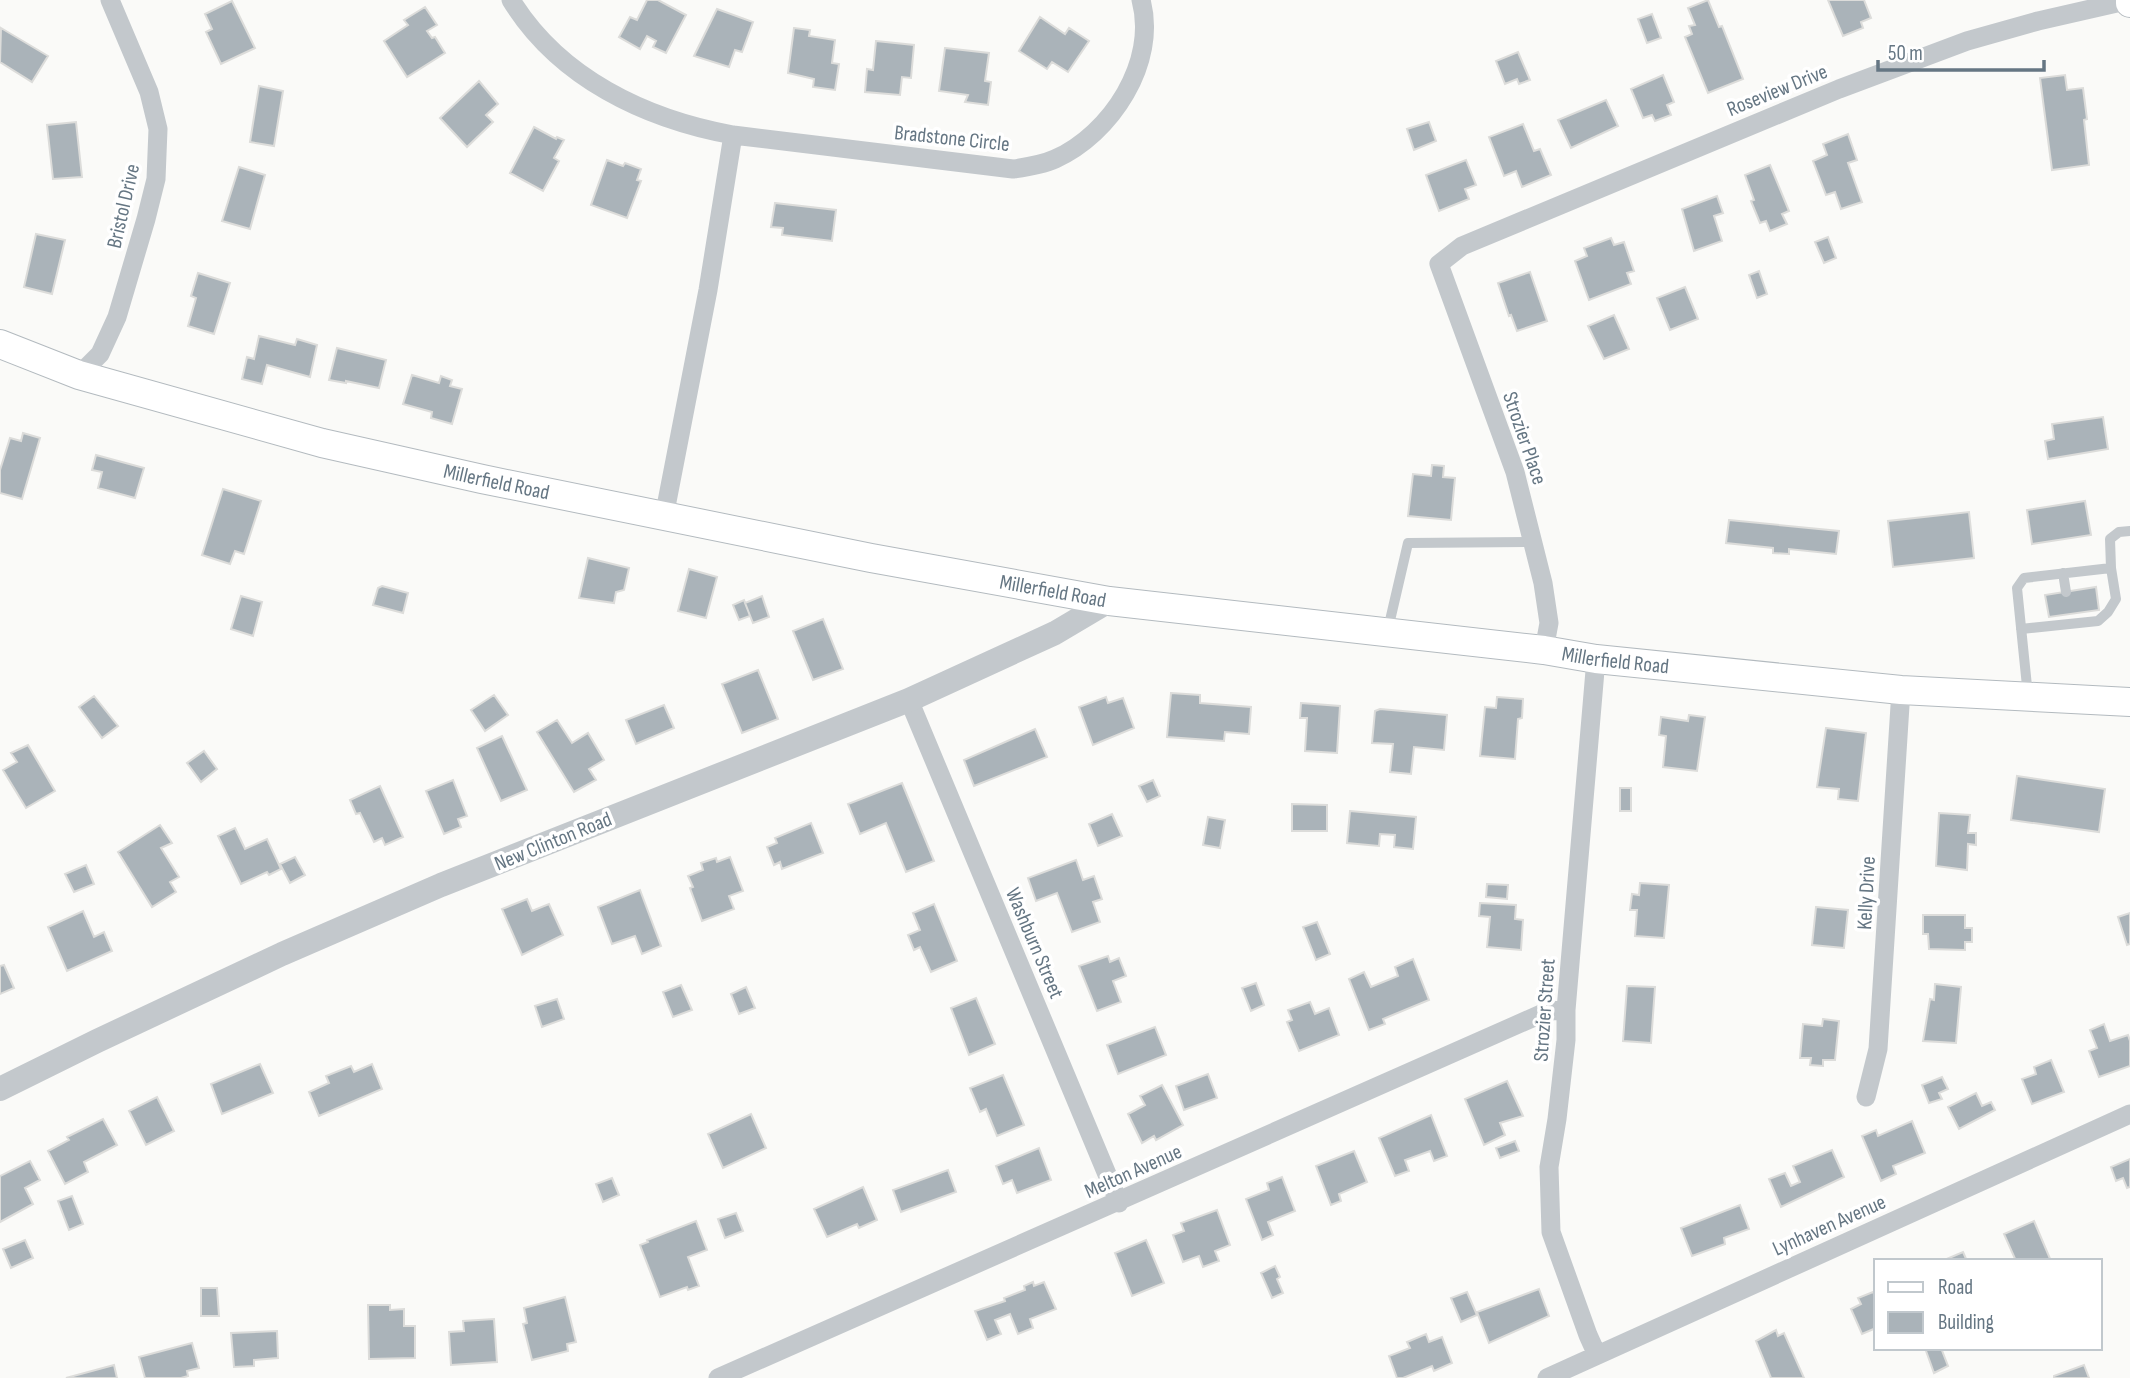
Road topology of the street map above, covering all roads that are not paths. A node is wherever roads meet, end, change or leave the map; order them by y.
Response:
1 (110, 0) edge
2 (511, 0) edge
3 (1141, 0) edge
4 (2130, 1) edge
5 (733, 135) junction
6 (1453, 253) joint
7 (0, 344) edge
8 (79, 375) junction
9 (664, 517) junction
10 (2130, 531) edge
11 (1533, 542) junction
12 (2111, 568) junction
13 (2063, 573) junction
14 (2066, 592) dead end
15 (1109, 601) junction
16 (2021, 629) junction
17 (1387, 632) junction
18 (1544, 650) junction
19 (1596, 659) junction
20 (1901, 690) junction
21 (2028, 696) junction
22 (909, 700) junction
23 (2130, 702) edge
24 (1566, 1010) junction
25 (0, 1089) edge
26 (1866, 1097) dead end
27 (2130, 1114) edge
28 (1119, 1202) junction
29 (1597, 1355) junction
30 (718, 1378) edge
31 (1547, 1378) edge

1 - 8 street, Bristol Drive
2 - 5 street, Bradstone Circle
3 - 5 street, Bradstone Circle
4 - 6 street, Roseview Drive
5 - 9 street
6 - 11 street, Strozier Place
7 - 8 main road, Millerfield Road
8 - 9 main road, Millerfield Road
9 - 15 main road, Millerfield Road
10 - 12 lane
11 - 17 lane
11 - 18 street, Strozier Place
12 - 13 lane
12 - 16 lane
13 - 14 lane
13 - 16 lane
15 - 17 main road, Millerfield Road
15 - 22 street, New Clinton Road
16 - 21 lane
17 - 18 main road, Millerfield Road
18 - 19 main road, Millerfield Road
19 - 20 main road, Millerfield Road
19 - 24 street, Strozier Street
20 - 21 main road, Millerfield Road
20 - 26 street, Kelly Drive
21 - 23 main road, Millerfield Road
22 - 25 street, New Clinton Road
22 - 28 street, Washburn Street
24 - 28 street, Melton Avenue
24 - 29 street, Strozier Street
27 - 29 street, Lynhaven Avenue
28 - 30 street, Melton Avenue
29 - 31 street, Lynhaven Avenue

